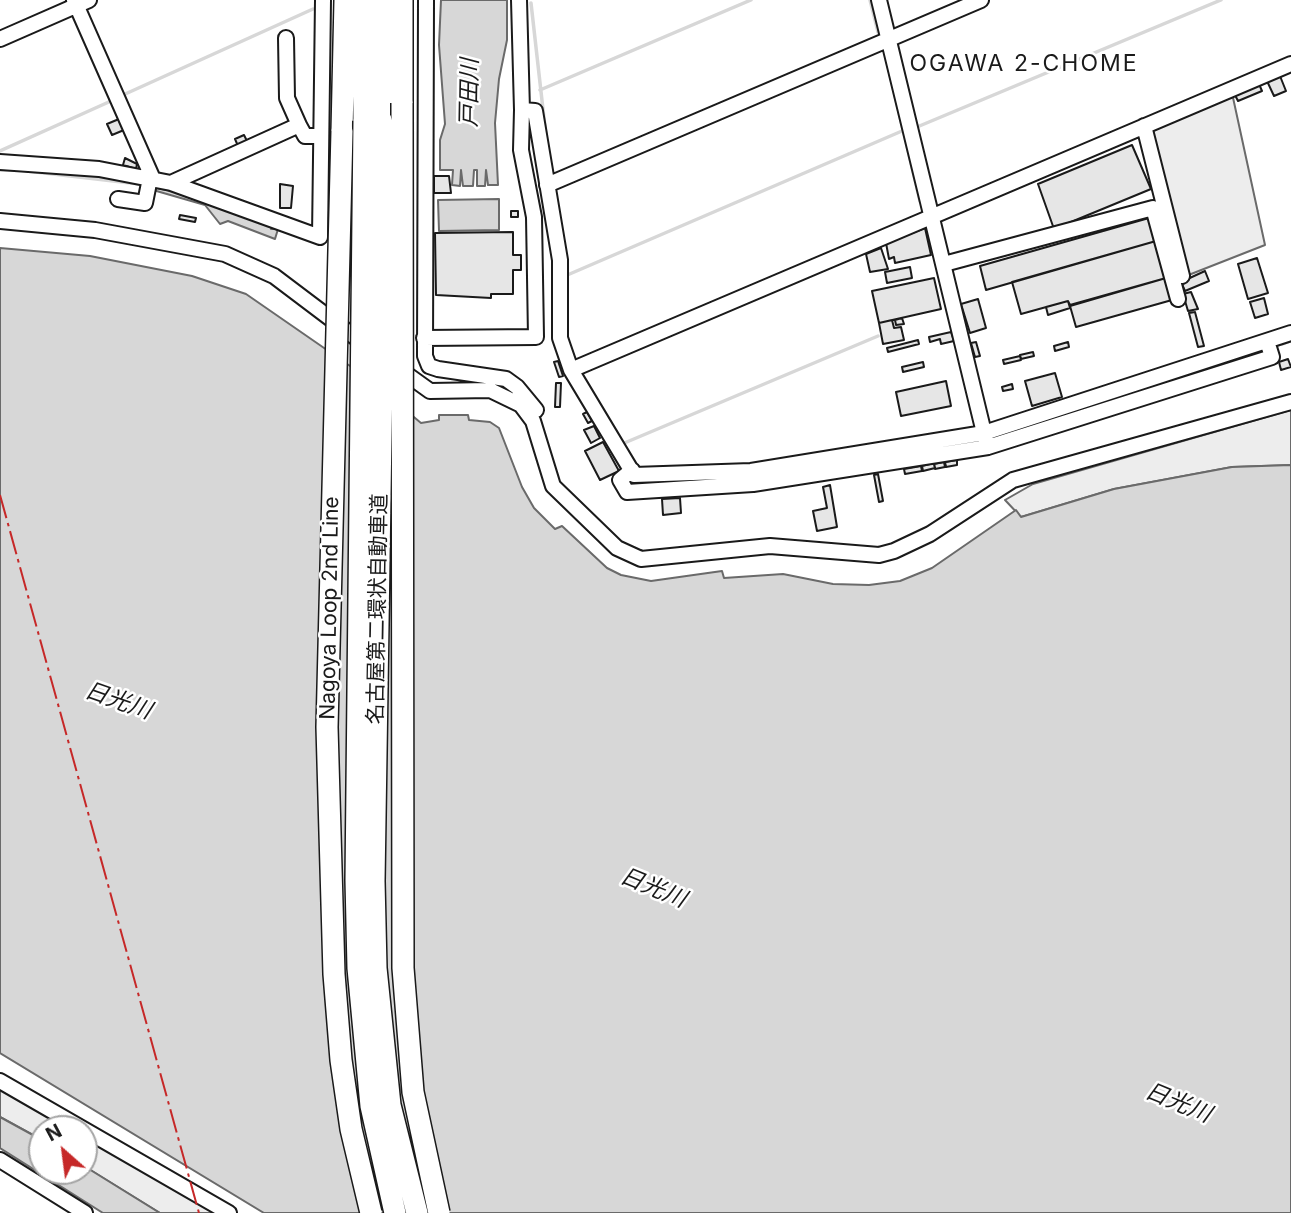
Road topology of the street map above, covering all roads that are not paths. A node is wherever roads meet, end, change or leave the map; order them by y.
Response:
1 (323, 0) edge
2 (345, 0) edge
3 (363, 0) edge
4 (381, 0) edge
5 (402, 0) edge
6 (426, 0) edge
7 (519, 0) edge
8 (879, 0) edge
9 (981, 0) edge
10 (80, 2) edge
11 (286, 38) dead end
12 (0, 39) edge
13 (889, 39) junction
14 (1291, 64) edge
15 (522, 110) junction
16 (299, 125) junction
17 (1144, 126) junction
18 (332, 133) junction
19 (0, 162) edge
20 (151, 178) junction
21 (171, 183) junction
22 (547, 185) junction
23 (118, 199) dead end
24 (932, 215) junction
25 (0, 220) edge
26 (944, 264) junction
27 (1182, 276) dead end
28 (1178, 299) dead end
29 (1291, 333) edge
30 (424, 338) junction
31 (571, 370) junction
32 (1291, 402) edge
33 (537, 433) junction
34 (986, 440) junction
35 (0, 1080) edge
36 (0, 1160) edge
37 (85, 1213) edge
38 (229, 1213) edge
39 (371, 1213) edge
40 (395, 1213) edge
41 (417, 1213) edge
42 (439, 1213) edge

1 - 18 street
2 - 18 highway, Nagoya Loop 2nd Line
3 - 40 highway, 名古屋第二環状自動車道, bridge
4 - 41 highway, 名古屋第二環状自動車道, bridge
5 - 42 highway, bridge
6 - 30 street
7 - 15 street
8 - 13 street
9 - 13 street
10 - 12 street
10 - 20 street
11 - 16 street
13 - 22 street
13 - 24 street
14 - 17 street
15 - 22 street
15 - 30 street
16 - 18 street
16 - 21 street
17 - 24 street
17 - 27 street
18 - 21 street
18 - 39 highway, Nagoya Loop 2nd Line, bridge
19 - 20 street
20 - 21 street
20 - 23 street
22 - 31 street
24 - 26 street
24 - 31 street
25 - 33 street
26 - 28 street
26 - 34 street
29 - 34 street
30 - 33 street
31 - 34 street
32 - 33 street
35 - 38 street
36 - 37 street

